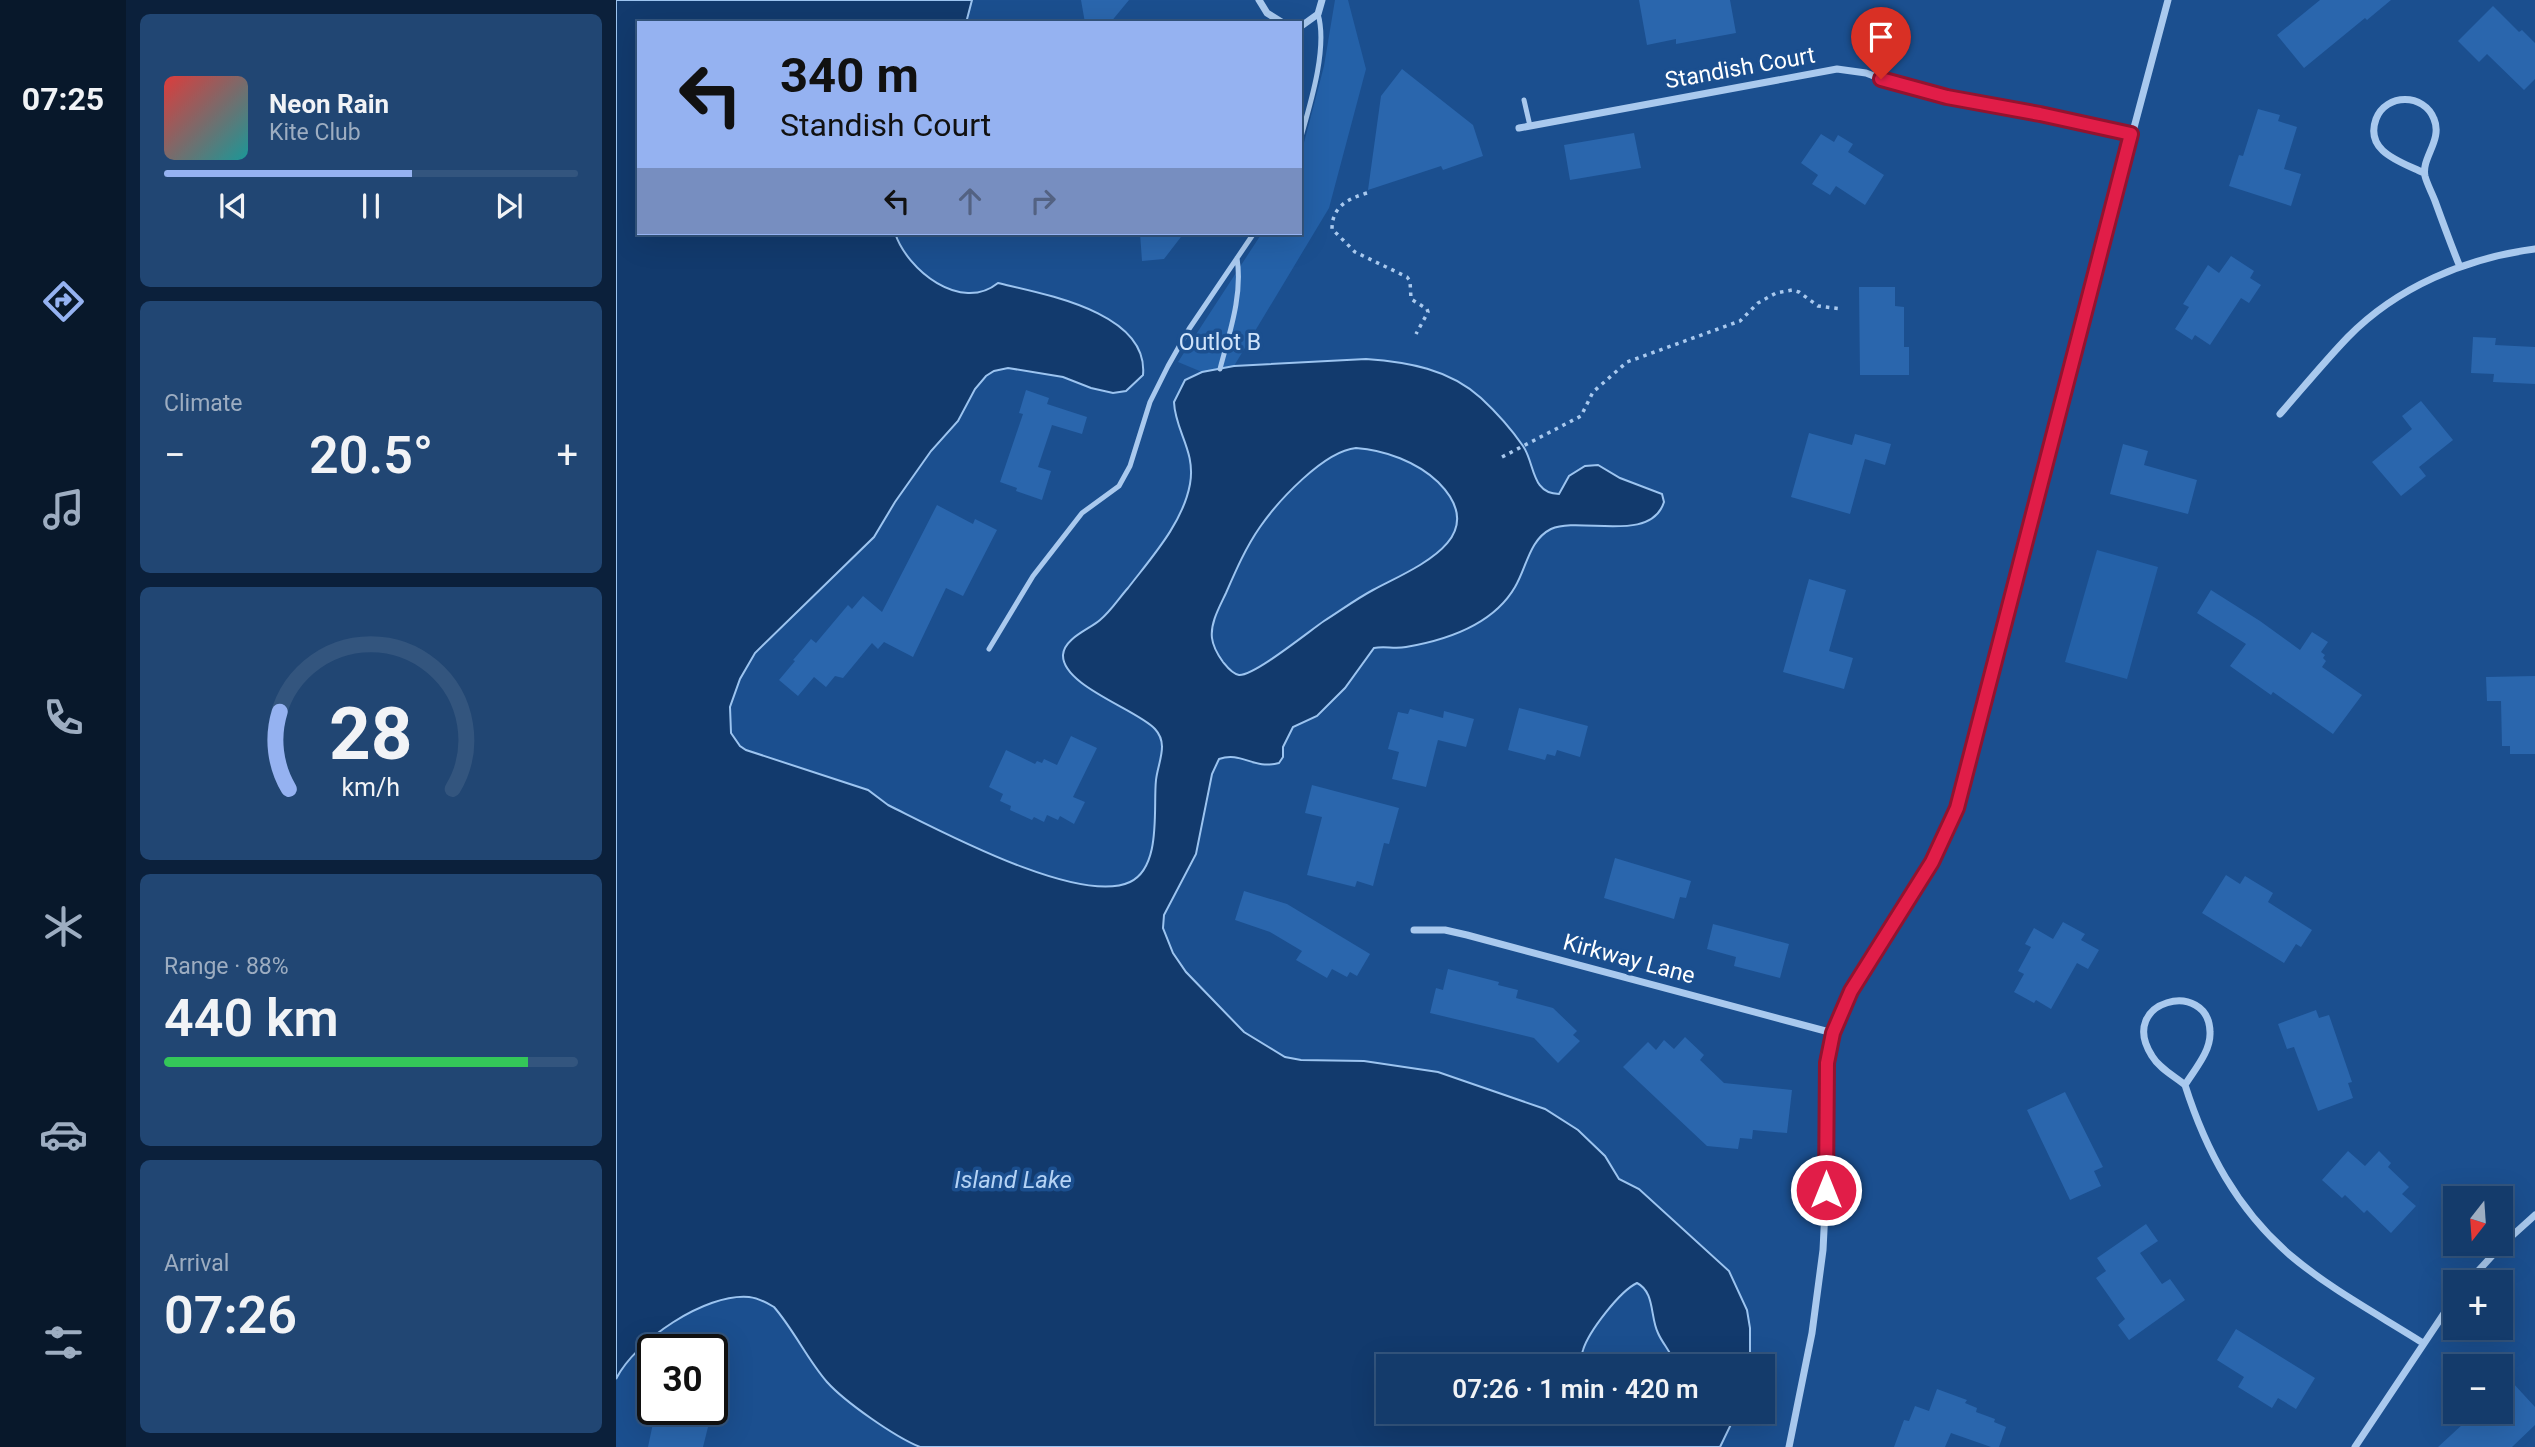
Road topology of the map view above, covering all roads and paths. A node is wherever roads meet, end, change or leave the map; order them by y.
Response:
1 (1259, 0) edge
2 (1322, 0) edge
3 (2168, 0) edge
4 (1318, 14) junction
5 (1280, 21) edge
6 (1302, 26) edge
7 (1524, 100) dead end
8 (1530, 126) junction
9 (1519, 128) dead end
10 (1302, 133) edge
11 (2131, 134) junction
12 (2424, 173) junction
13 (1367, 192) dead end
14 (1253, 235) edge
15 (2535, 249) edge
16 (1237, 258) junction
17 (2460, 267) junction
18 (1842, 309) dead end
19 (1416, 334) dead end
20 (1220, 369) dead end
21 (2280, 414) dead end
22 (1502, 457) dead end
23 (989, 649) dead end
24 (1414, 930) dead end
25 (1833, 1033) junction
26 (2185, 1085) junction
27 (2535, 1215) edge
28 (2479, 1270) edge
29 (2443, 1314) edge
30 (2423, 1343) junction
31 (1789, 1447) edge
32 (2355, 1447) edge

1 - 5 street
2 - 4 street
3 - 11 street
4 - 6 street
4 - 10 lane
7 - 8 lane
8 - 9 street, Standish Court
8 - 11 street, Standish Court
11 - 25 street
12 - 12 street
12 - 17 street
13 - 19 path
14 - 16 lane
15 - 17 street
16 - 20 lane
16 - 23 lane
17 - 21 street
18 - 22 path
24 - 25 street, Kirkway Lane
25 - 31 street
26 - 26 street
26 - 30 street
27 - 28 street
29 - 30 street
30 - 32 street

